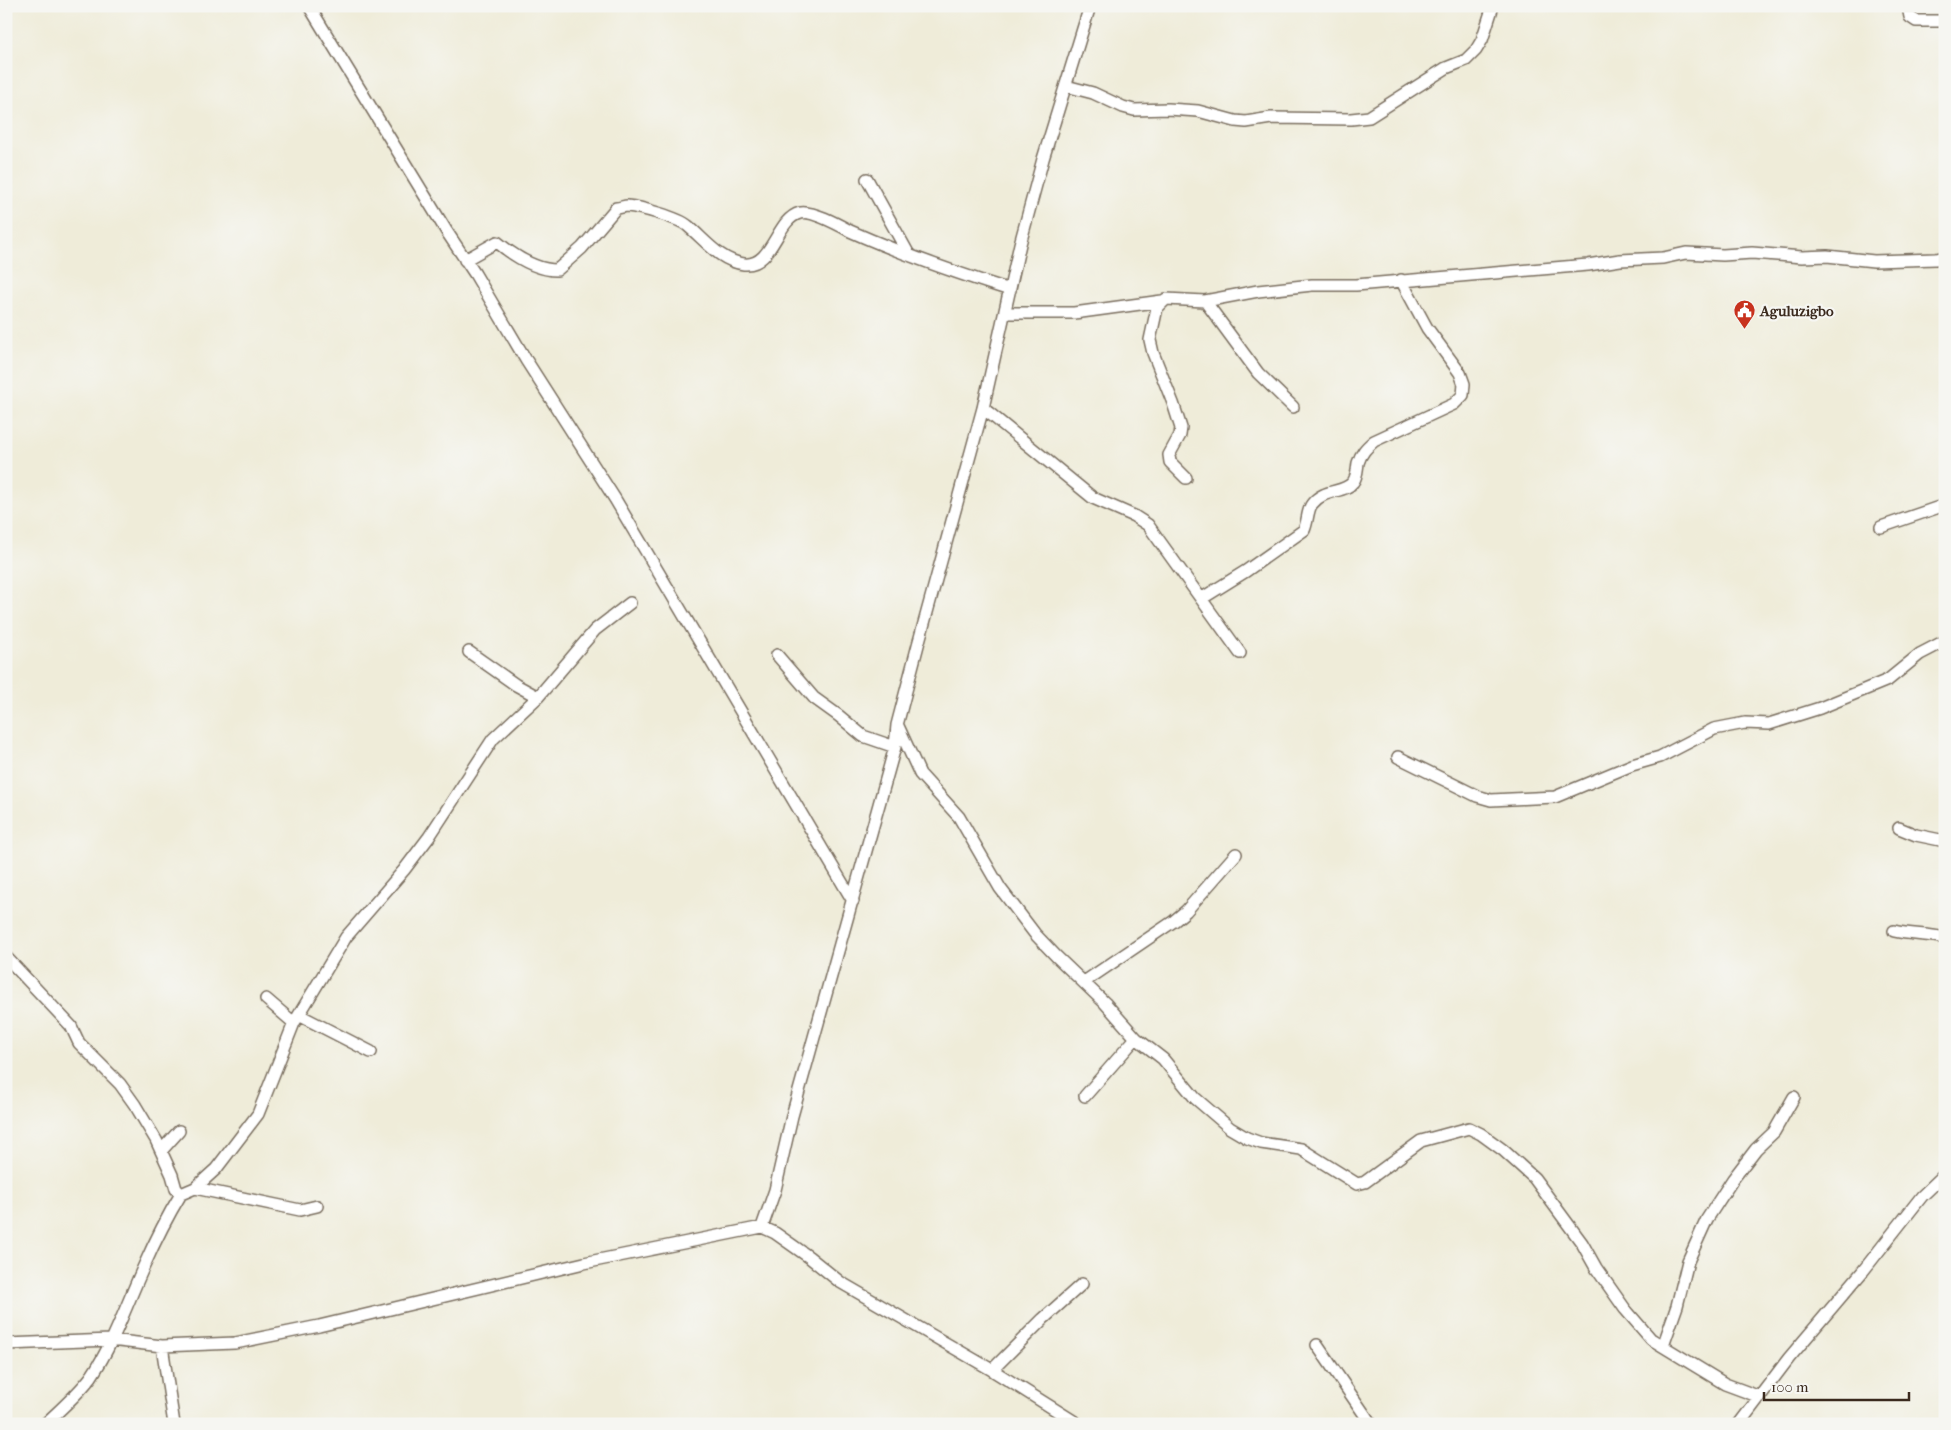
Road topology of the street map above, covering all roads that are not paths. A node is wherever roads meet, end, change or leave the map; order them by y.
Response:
1 (309, 6) edge
2 (1493, 6) edge
3 (1912, 6) edge
4 (1087, 7) edge
5 (1945, 21) edge
6 (1066, 86) junction
7 (867, 179) dead end
8 (908, 253) junction
9 (1945, 257) edge
10 (465, 260) junction
11 (1401, 280) junction
12 (1010, 290) junction
13 (1162, 301) junction
14 (1205, 301) junction
15 (1005, 313) junction
16 (1293, 407) dead end
17 (984, 408) junction
18 (1186, 478) dead end
19 (1945, 505) edge
20 (1881, 527) dead end
21 (1202, 599) junction
22 (630, 603) dead end
23 (1945, 641) edge
24 (469, 652) dead end
25 (1240, 654) dead end
26 (777, 656) dead end
27 (538, 697) junction
28 (897, 725) junction
29 (895, 747) junction
30 (1398, 757) dead end
31 (1899, 828) dead end
32 (1945, 841) edge
33 (1236, 854) dead end
34 (853, 900) junction
35 (1894, 931) dead end
36 (1945, 938) edge
37 (6, 957) edge
38 (1084, 982) junction
39 (266, 999) dead end
40 (297, 1019) junction
41 (1136, 1038) junction
42 (371, 1052) dead end
43 (1085, 1096) dead end
44 (1794, 1097) dead end
45 (179, 1131) dead end
46 (161, 1151) junction
47 (1945, 1174) edge
48 (195, 1188) junction
49 (181, 1194) junction
50 (317, 1206) dead end
51 (762, 1227) junction
52 (1082, 1284) dead end
53 (111, 1340) junction
54 (6, 1344) edge
55 (1317, 1345) dead end
56 (162, 1346) junction
57 (1664, 1346) junction
58 (992, 1370) junction
59 (1760, 1397) junction
60 (45, 1424) edge
61 (174, 1424) edge
62 (1078, 1424) edge
63 (1371, 1424) edge
64 (1739, 1424) edge

1 - 10 street
2 - 6 street
3 - 5 street
4 - 6 street
6 - 12 street
7 - 8 street
8 - 10 street
8 - 12 street
9 - 11 street
10 - 34 street
11 - 14 street
11 - 21 street
12 - 15 street
13 - 14 street
13 - 15 street
13 - 18 street
14 - 16 street
15 - 17 street
17 - 21 street
17 - 28 street
19 - 20 street
21 - 25 street
22 - 27 street
23 - 30 street
24 - 27 street
26 - 29 street
27 - 40 street
28 - 29 street
28 - 38 street
29 - 34 street
31 - 32 street
33 - 38 street
34 - 51 street
35 - 36 street
37 - 46 street
38 - 41 street
39 - 40 street
40 - 42 street
40 - 48 street
41 - 43 street
41 - 57 street
44 - 57 street
45 - 46 street
46 - 49 street
47 - 59 street
48 - 49 street
48 - 50 street
49 - 53 street
51 - 56 street
51 - 58 street
52 - 58 street
53 - 54 street
53 - 56 street
53 - 60 street
55 - 63 street
56 - 61 street
57 - 59 street
58 - 62 street
59 - 64 street

